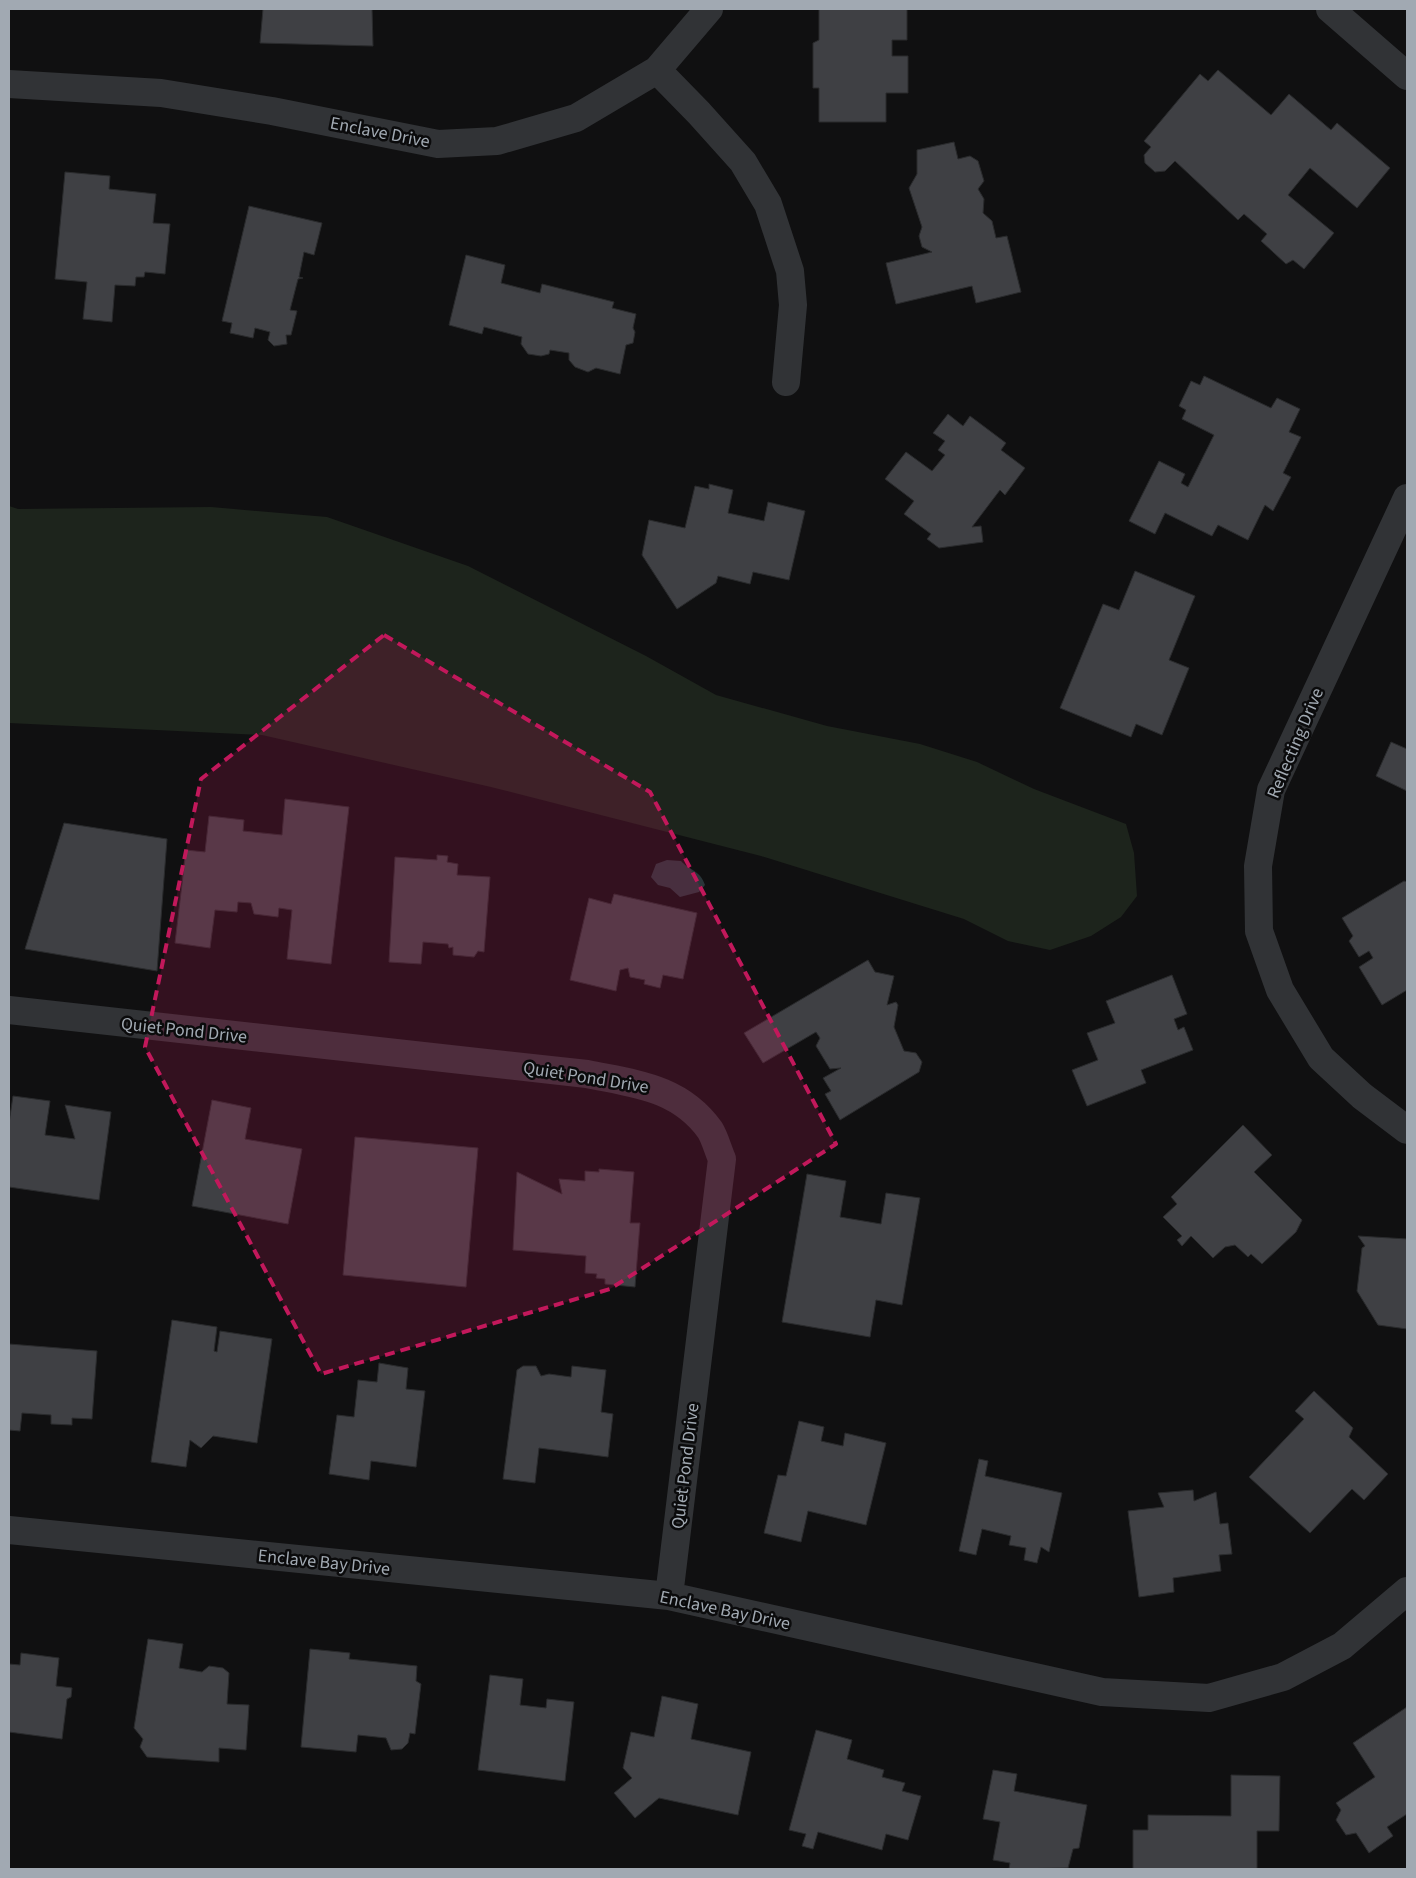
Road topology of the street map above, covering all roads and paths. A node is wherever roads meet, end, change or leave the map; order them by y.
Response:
1 (709, 9) edge
2 (1330, 9) edge
3 (657, 70) junction
4 (1407, 76) edge
5 (9, 84) edge
6 (786, 382) dead end
7 (1407, 498) edge
8 (9, 1010) edge
9 (1407, 1130) edge
10 (9, 1530) edge
11 (1407, 1592) edge
12 (669, 1596) junction

1 - 3 street, Enclave Drive
2 - 4 street
3 - 5 street, Enclave Drive
3 - 6 street
7 - 9 street, Reflecting Drive
8 - 12 street, Quiet Pond Drive
10 - 12 street, Enclave Bay Drive
11 - 12 street, Enclave Bay Drive

